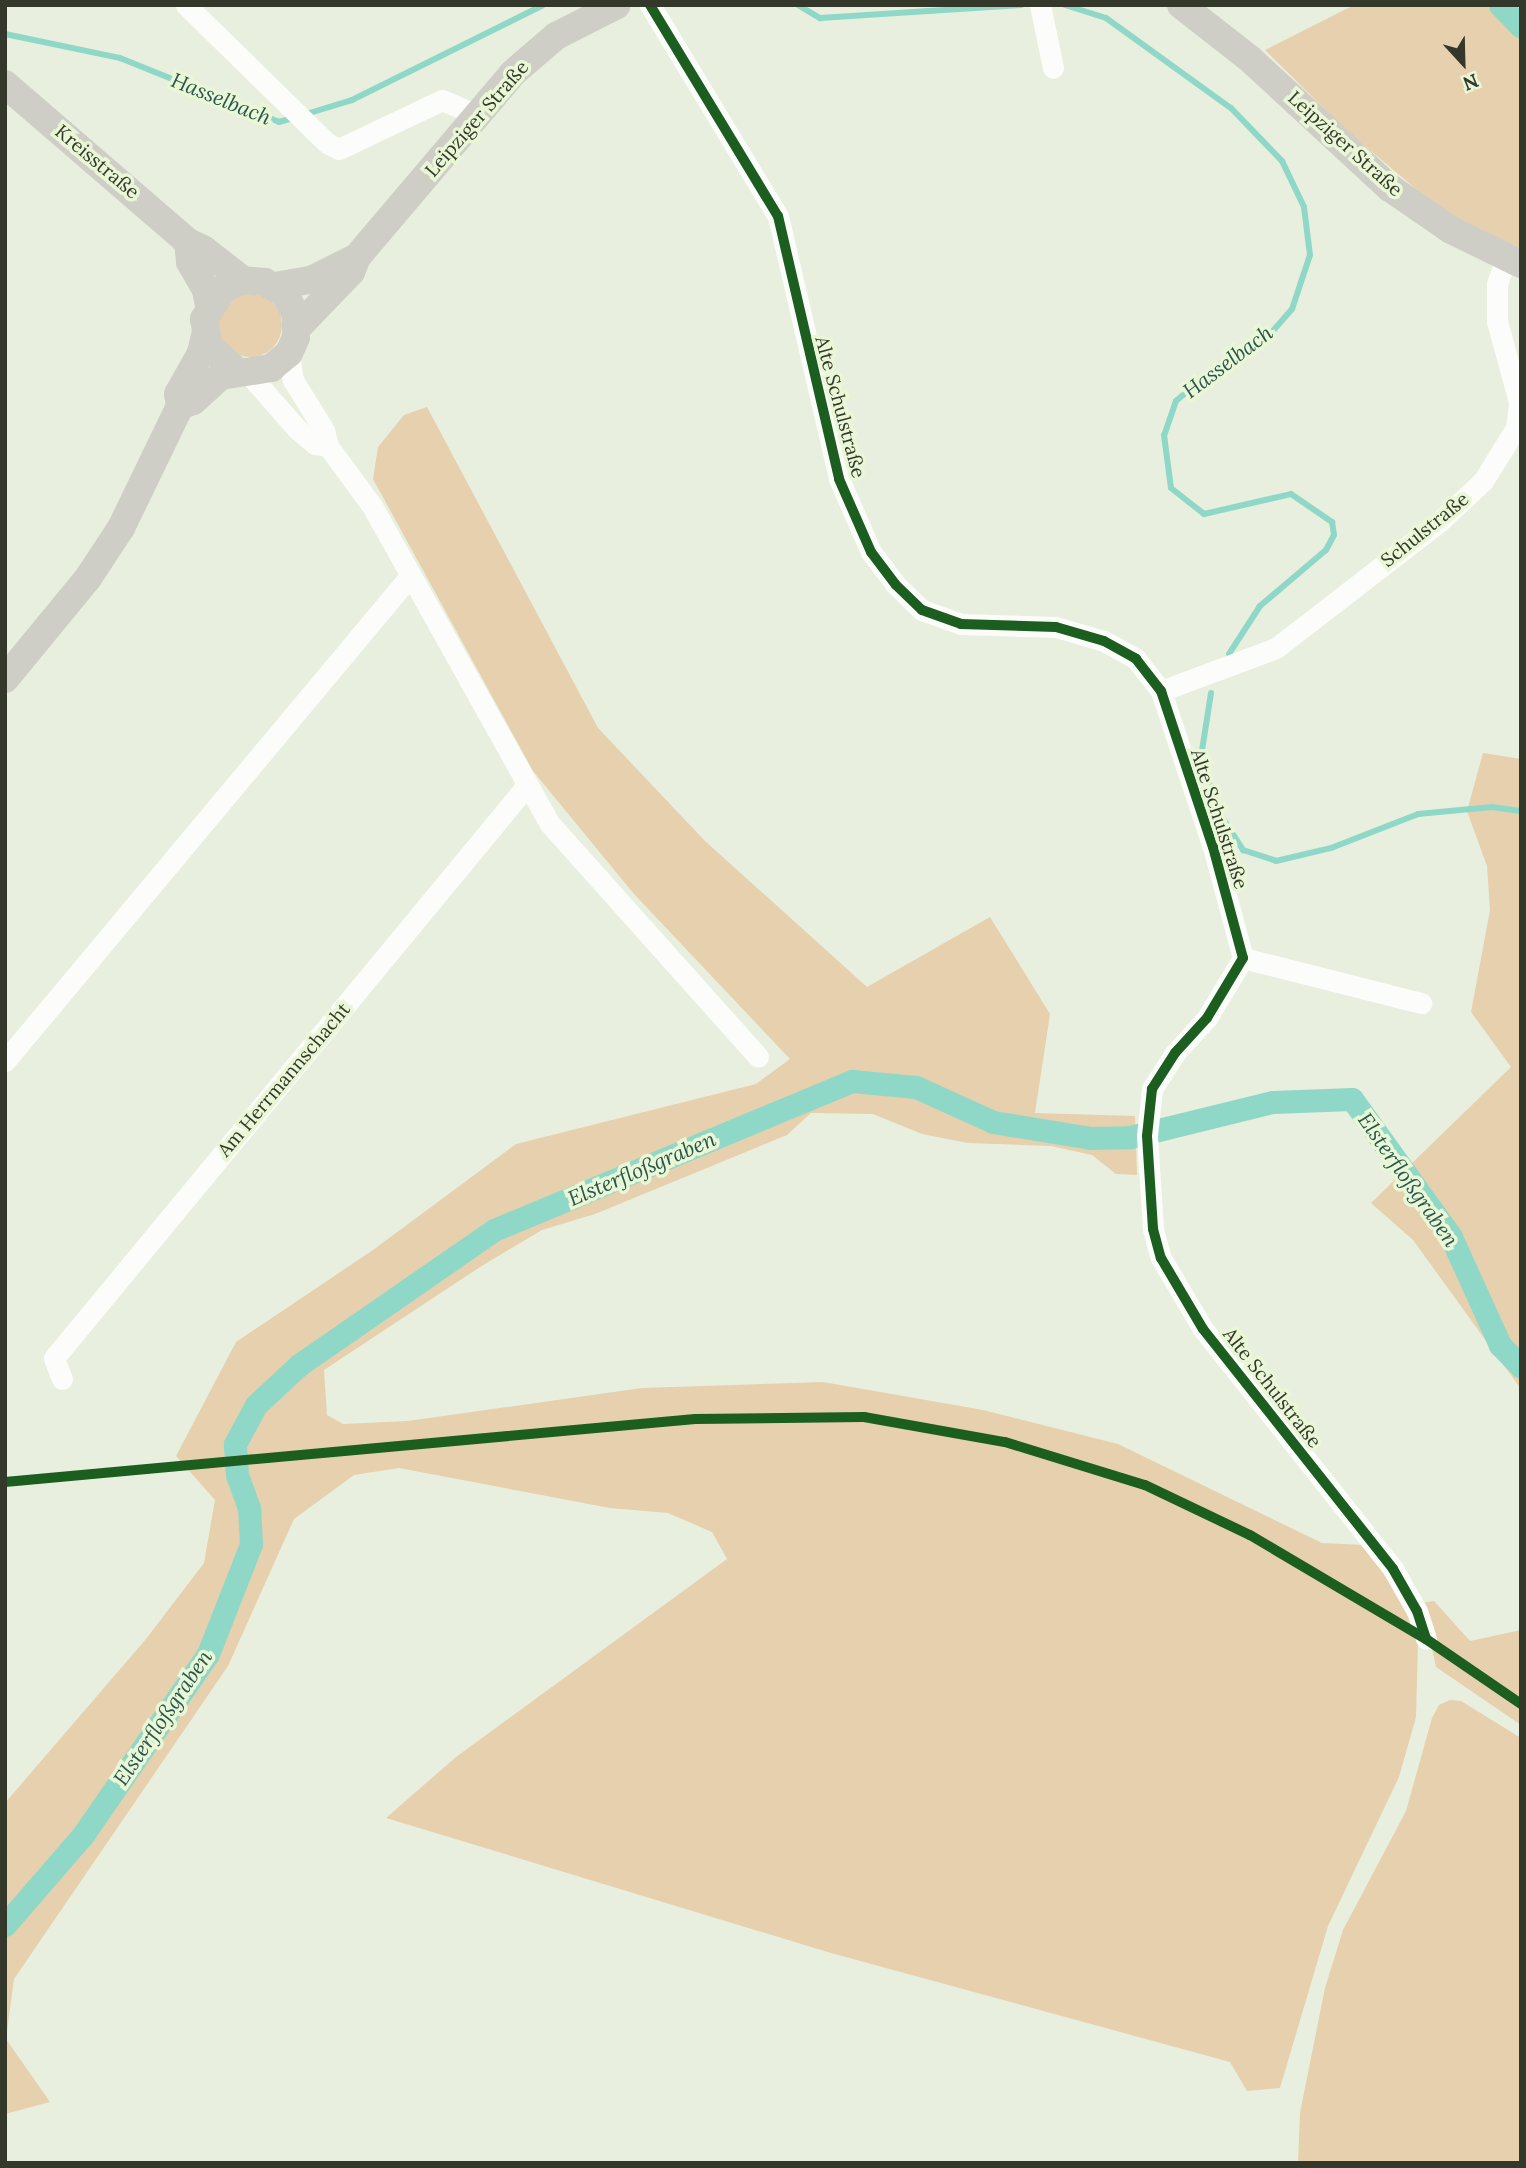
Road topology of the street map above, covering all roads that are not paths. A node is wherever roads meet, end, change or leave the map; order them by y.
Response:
1 (186, 5) edge
2 (617, 5) edge
3 (650, 5) edge
4 (1181, 5) edge
5 (1041, 15) edge
6 (1053, 68) dead end
7 (5, 84) edge
8 (471, 111) junction
9 (188, 242) junction
10 (357, 257) junction
11 (1513, 261) edge
12 (243, 280) junction
13 (275, 286) junction
14 (209, 305) junction
15 (205, 335) junction
16 (293, 340) junction
17 (242, 372) junction
18 (180, 406) junction
19 (328, 446) junction
20 (410, 576) junction
21 (5, 680) edge
22 (1161, 691) junction
23 (528, 784) junction
24 (1243, 958) junction
25 (1421, 1003) dead end
26 (758, 1057) dead end
27 (5, 1061) edge
28 (62, 1380) dead end
29 (1426, 1639) dead end

1 - 8 street
2 - 8 main road, Leipziger Straße
3 - 22 street, Alte Schulstraße
4 - 11 main road, Leipziger Straße
5 - 6 street
7 - 9 main road, Kreisstraße
8 - 10 main road, Leipziger Straße
9 - 12 main road, Kreisstraße
9 - 14 main road
10 - 13 main road, Leipziger Straße
10 - 16 main road, Leipziger Straße
11 - 22 street, Schulstraße
12 - 13 main road
12 - 14 main road
13 - 16 main road
14 - 15 main road
15 - 17 main road
15 - 18 main road
16 - 17 main road
16 - 19 street
17 - 18 main road
17 - 19 street
18 - 21 main road
19 - 20 street
20 - 23 street
20 - 27 street
22 - 24 street, Alte Schulstraße
23 - 26 street
23 - 28 street, Am Herrmannschacht
24 - 25 street
24 - 29 street, Alte Schulstraße

